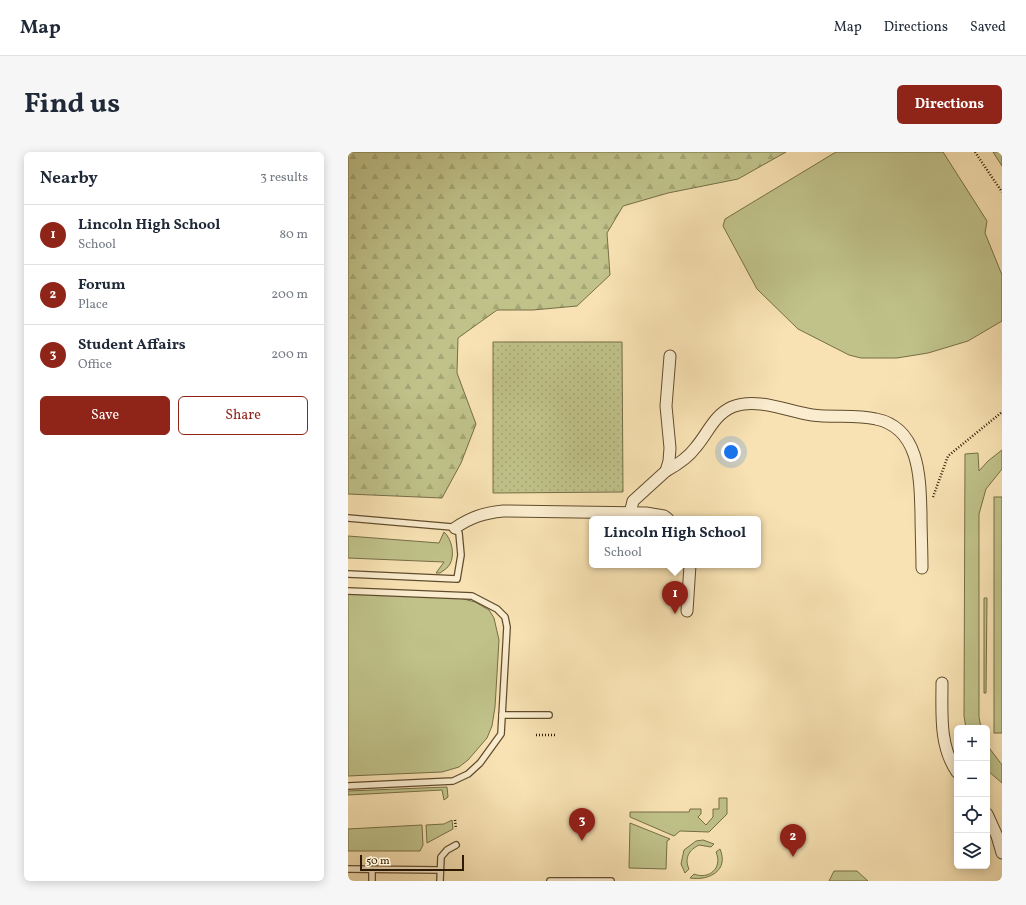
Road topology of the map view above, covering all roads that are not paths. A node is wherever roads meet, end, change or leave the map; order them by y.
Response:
1 (670, 356) dead end
2 (666, 471) junction
3 (630, 513) junction
4 (664, 516) edge
5 (348, 518) edge
6 (455, 528) junction
7 (690, 568) edge
8 (922, 568) dead end
9 (348, 574) edge
10 (348, 591) edge
11 (687, 611) dead end
12 (942, 683) dead end
13 (502, 715) junction
14 (549, 715) dead end
15 (954, 766) edge
16 (348, 786) edge
17 (990, 820) edge
18 (456, 845) dead end
19 (1002, 853) edge
20 (348, 870) edge
21 (372, 870) junction
22 (440, 870) junction
23 (372, 881) edge
24 (440, 881) edge
25 (550, 881) edge
26 (611, 881) edge

1 - 2 street
2 - 3 street
2 - 8 street
3 - 4 street
3 - 6 street
5 - 6 lane
6 - 9 lane
7 - 11 street
10 - 13 lane
12 - 15 street
13 - 14 lane
13 - 16 lane
17 - 19 street
18 - 22 lane
20 - 21 lane
21 - 22 lane
21 - 23 lane
22 - 24 lane
25 - 26 lane

